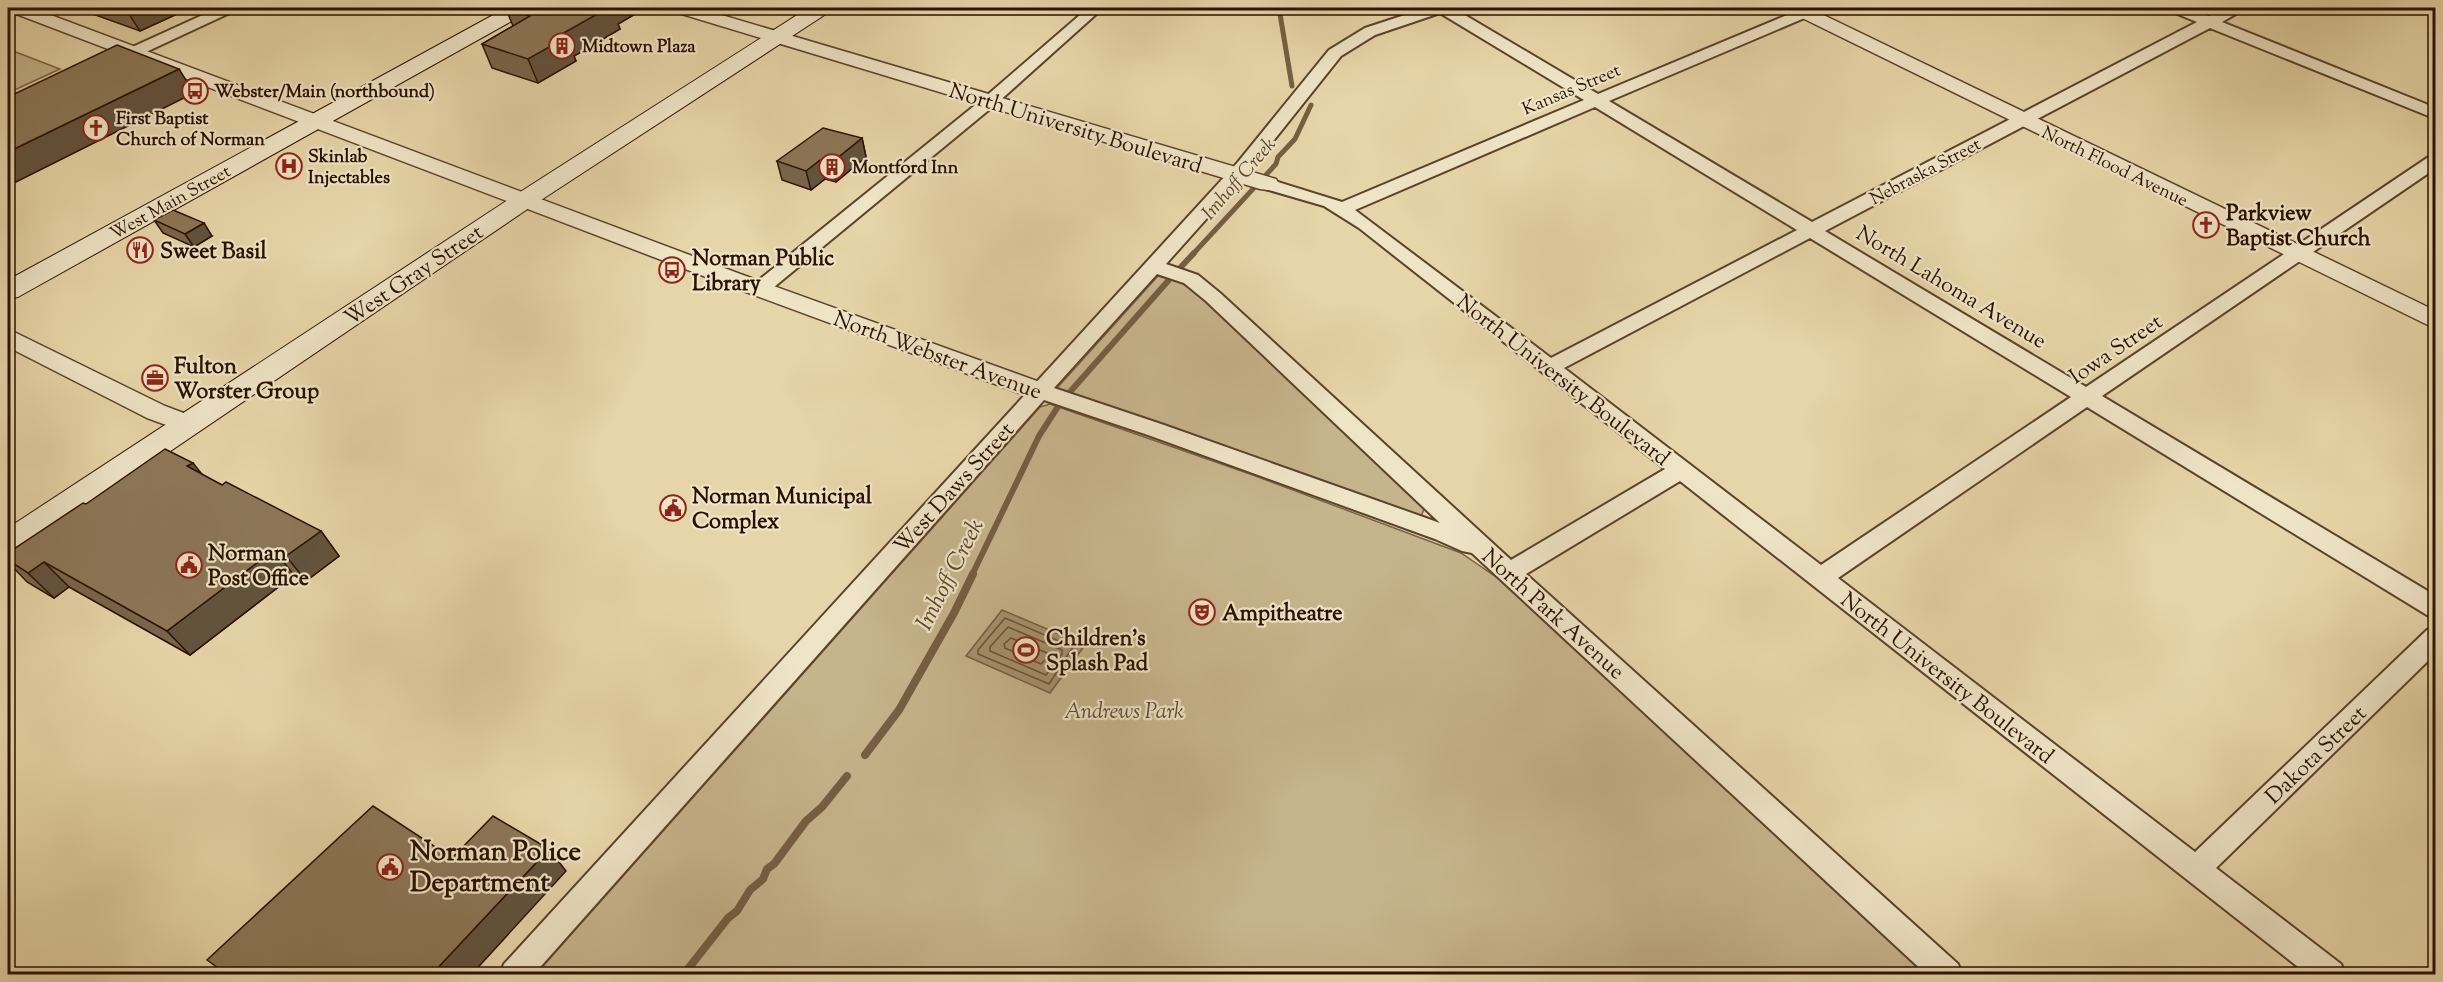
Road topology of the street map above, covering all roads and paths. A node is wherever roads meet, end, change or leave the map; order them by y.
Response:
1 (17, 8) edge
2 (229, 8) edge
3 (521, 8) edge
4 (681, 8) edge
5 (822, 8) edge
6 (1096, 8) edge
7 (1441, 8) edge
8 (2175, 8) edge
9 (2236, 8) edge
10 (1806, 9) edge
11 (2209, 21) junction
12 (777, 37) junction
13 (134, 51) junction
14 (99, 68) edge
15 (990, 100) junction
16 (1595, 100) junction
17 (2436, 114) edge
18 (2022, 120) junction
19 (316, 122) junction
20 (2436, 160) edge
21 (1252, 179) junction
22 (526, 199) junction
23 (1342, 208) junction
24 (1812, 230) junction
25 (2297, 254) junction
26 (1154, 266) junction
27 (761, 288) junction
28 (8, 291) edge
29 (2436, 321) edge
30 (8, 337) edge
31 (1550, 367) junction
32 (1039, 391) junction
33 (2087, 396) junction
34 (188, 424) junction
35 (1681, 470) junction
36 (8, 544) edge
37 (1502, 565) junction
38 (1821, 577) junction
39 (2436, 608) edge
40 (2436, 637) edge
41 (2195, 870) junction
42 (515, 975) edge
43 (1947, 975) edge
44 (2330, 975) edge

1 - 13 street, North Webster Avenue
2 - 13 street
3 - 19 main road, West Main Street
4 - 12 street, North University Boulevard
5 - 12 main road, West Gray Street
6 - 15 street
7 - 16 street, North Lahoma Avenue
7 - 21 street, West Daws Street
8 - 11 street
9 - 11 street, Nebraska Street
10 - 16 street, Kansas Street
10 - 18 street, North Flood Avenue
11 - 17 street
11 - 18 street, Nebraska Street
12 - 15 street, North University Boulevard
12 - 22 main road, West Gray Street
13 - 14 street
13 - 19 street, North Webster Avenue
15 - 21 street, North University Boulevard
15 - 27 street
16 - 23 street, Kansas Street
16 - 24 street, North Lahoma Avenue
18 - 24 street, Nebraska Street
18 - 25 street, North Flood Avenue
19 - 22 street, North Webster Avenue
19 - 28 main road, West Main Street
20 - 25 street, Iowa Street
21 - 23 street, North University Boulevard
21 - 26 street, West Daws Street
22 - 27 street, North Webster Avenue
22 - 34 main road, West Gray Street
23 - 31 street, North University Boulevard
24 - 31 street, Nebraska Street
24 - 33 street, North Lahoma Avenue
25 - 29 street, North Flood Avenue
25 - 33 street, Iowa Street
26 - 32 street, West Daws Street
26 - 37 street, North Park Avenue
27 - 32 street, North Webster Avenue
30 - 34 street
31 - 35 street, North University Boulevard
32 - 37 street, North Webster Avenue
32 - 42 street, West Daws Street
33 - 38 street, Iowa Street
33 - 39 street, North Lahoma Avenue
34 - 36 main road, West Gray Street
35 - 37 street
35 - 38 street, North University Boulevard
37 - 43 street, North Park Avenue
38 - 41 street, North University Boulevard
40 - 41 street, Dakota Street
41 - 44 street, North University Boulevard

